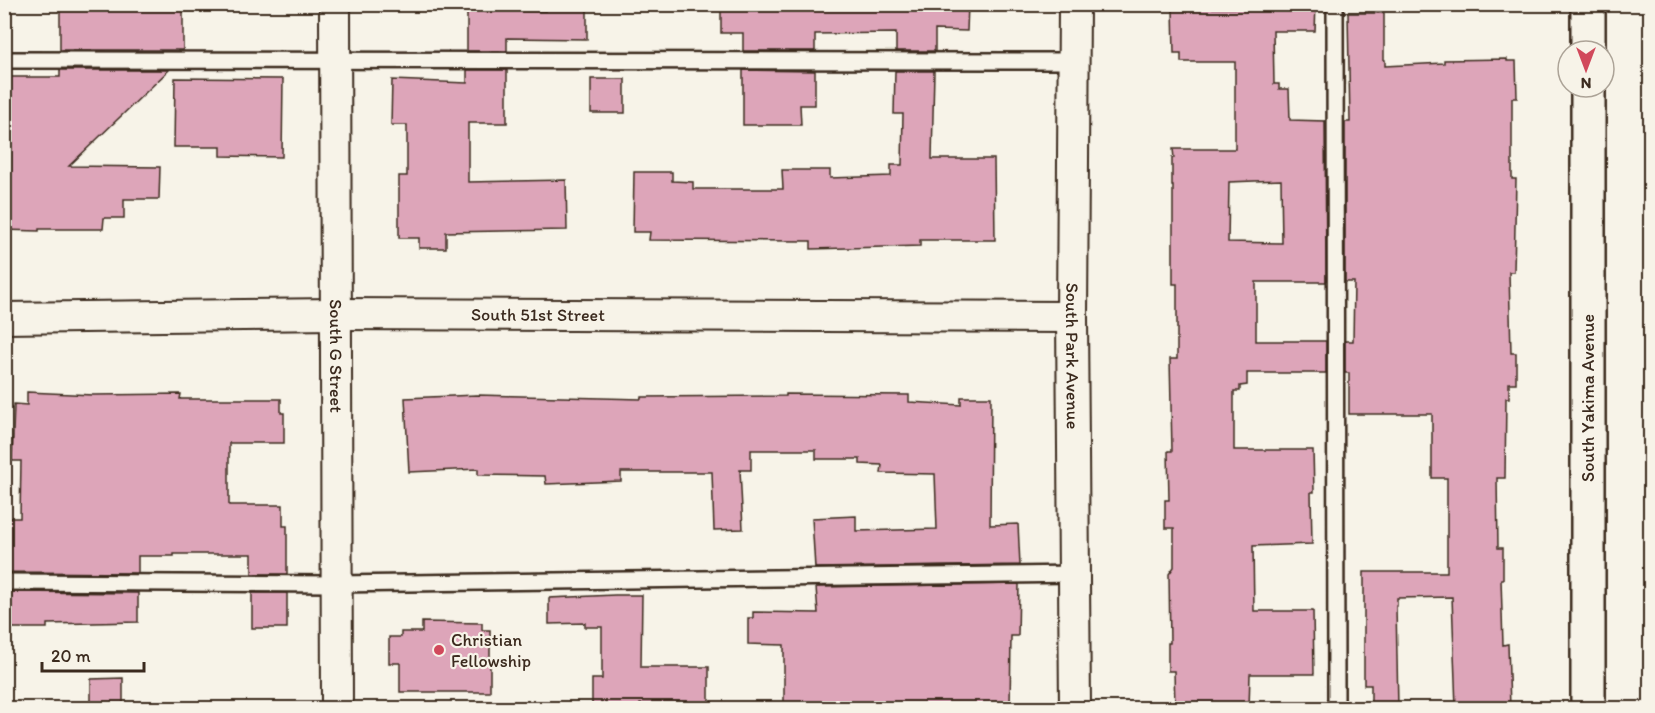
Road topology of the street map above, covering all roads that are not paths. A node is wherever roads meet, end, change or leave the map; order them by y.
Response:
1 (335, 4) edge
2 (1074, 4) edge
3 (1335, 4) edge
4 (1588, 4) edge
5 (1588, 39) edge
6 (4, 60) edge
7 (335, 60) junction
8 (1074, 61) junction
9 (1588, 99) edge
10 (335, 314) junction
11 (1072, 317) junction
12 (4, 318) edge
13 (1074, 574) junction
14 (4, 582) edge
15 (336, 584) junction
16 (337, 708) edge
17 (1075, 708) edge
18 (1336, 708) edge
19 (1588, 708) edge

1 - 7 street, South G Street
2 - 8 street, South Park Avenue
3 - 18 lane
4 - 5 main road
6 - 7 lane
7 - 8 lane
7 - 10 street, South G Street
8 - 11 street, South Park Avenue
9 - 19 main road, South Yakima Avenue
10 - 11 street, South 51st Street
10 - 12 street, South 51st Street
10 - 15 street, South G Street
11 - 13 street, South Park Avenue
13 - 15 lane
13 - 17 street, South Park Avenue
14 - 15 lane
15 - 16 street, South G Street

